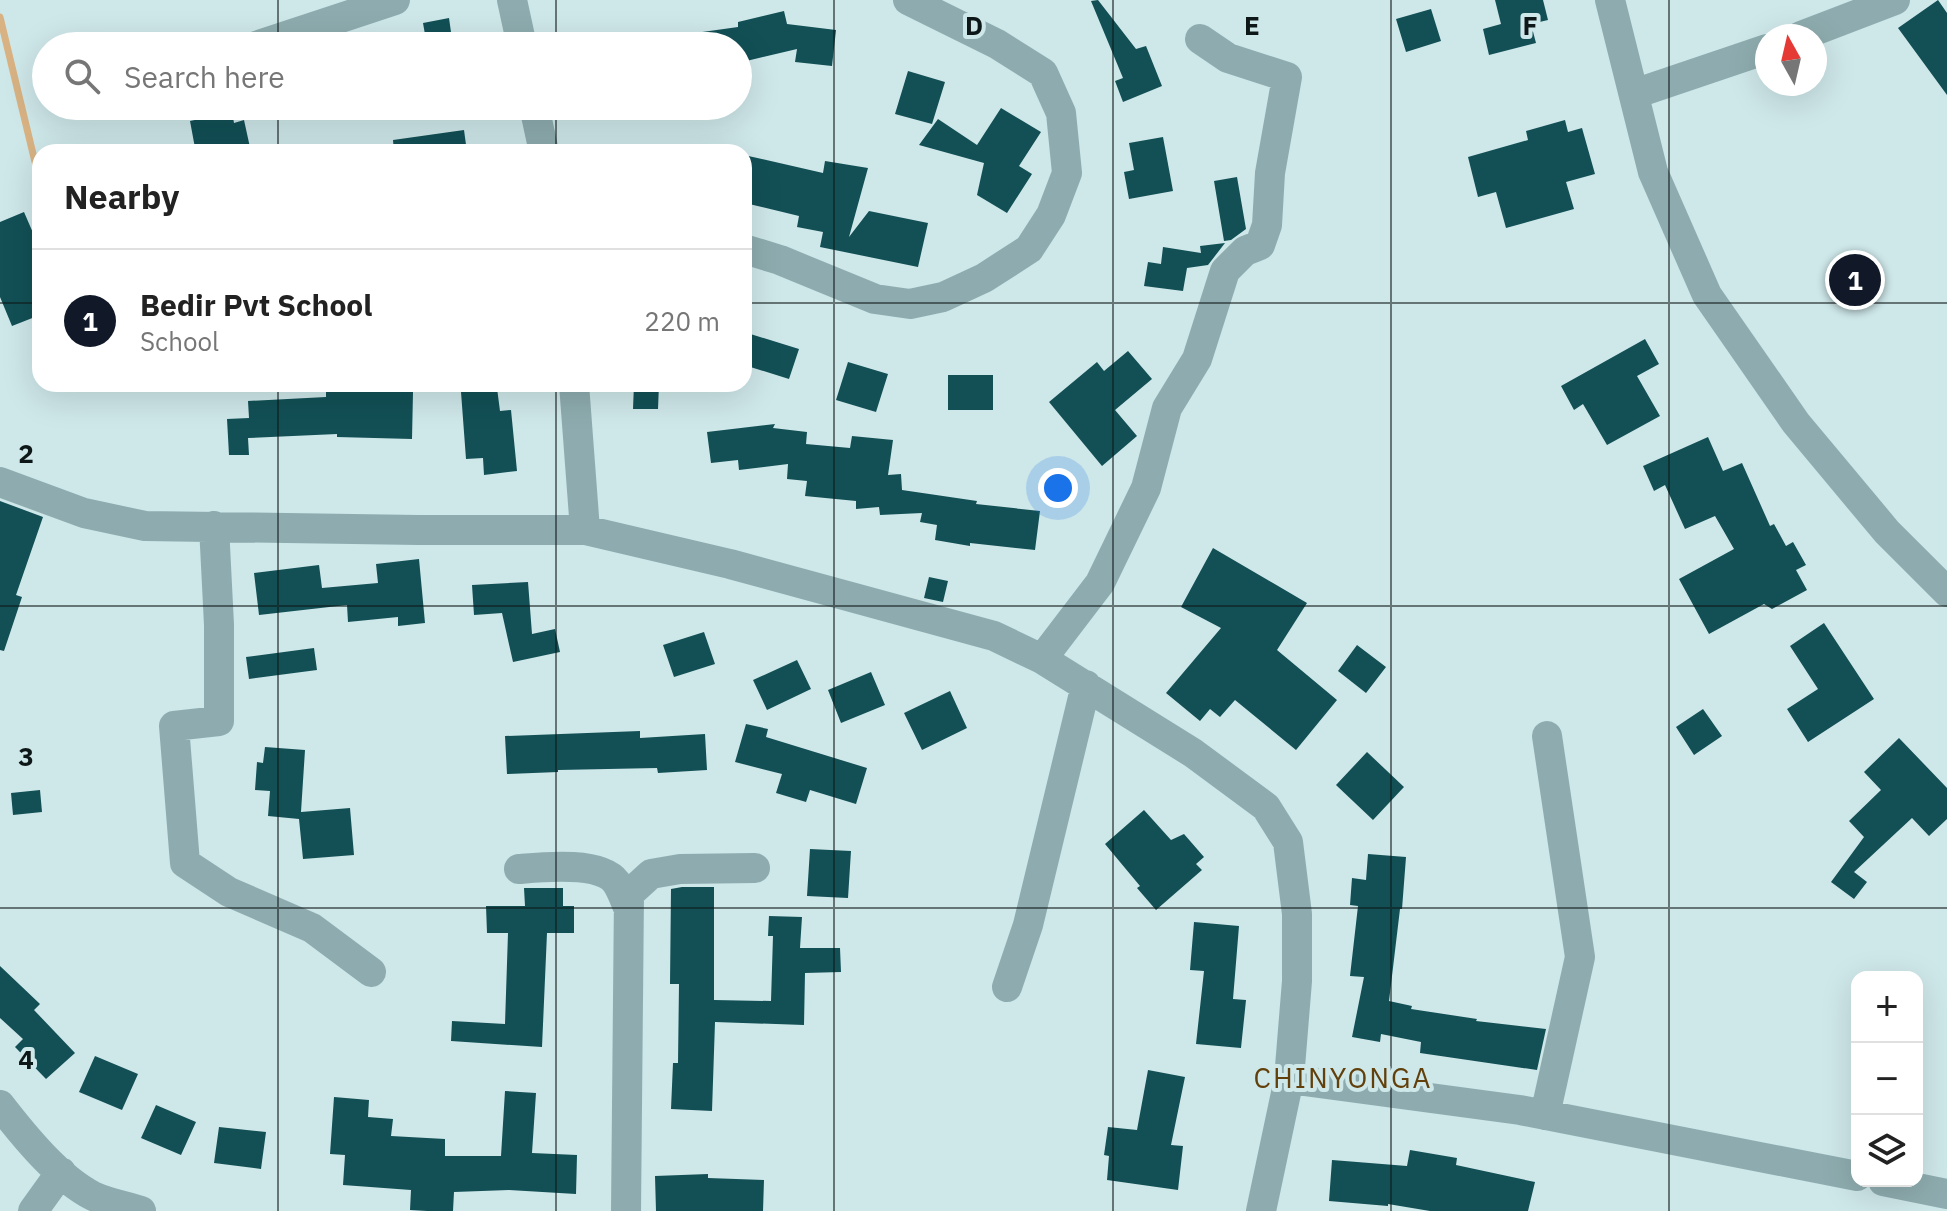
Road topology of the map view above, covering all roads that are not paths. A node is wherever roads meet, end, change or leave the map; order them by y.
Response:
1 (395, 0) edge
2 (512, 0) edge
3 (908, 0) edge
4 (1610, 0) edge
5 (1895, 0) edge
6 (1827, 26) edge
7 (298, 32) edge
8 (519, 32) edge
9 (1200, 39) dead end
10 (1755, 53) edge
11 (1634, 94) junction
12 (537, 120) edge
13 (542, 144) edge
14 (752, 251) edge
15 (575, 392) edge
16 (0, 482) edge
17 (214, 526) junction
18 (585, 530) junction
19 (1947, 592) edge
20 (1042, 659) junction
21 (1086, 685) junction
22 (1547, 736) dead end
23 (755, 868) dead end
24 (519, 869) dead end
25 (627, 905) junction
26 (371, 972) dead end
27 (1007, 987) dead end
28 (1289, 1079) junction
29 (0, 1105) edge
30 (1545, 1115) junction
31 (61, 1172) junction
32 (1851, 1175) edge
33 (1913, 1187) edge
34 (1947, 1194) edge
35 (33, 1211) edge
36 (141, 1211) edge
37 (626, 1211) edge
38 (1261, 1211) edge

1 - 7 street
2 - 8 street
3 - 14 street
4 - 11 street
5 - 6 street
9 - 20 street
10 - 11 street
11 - 19 street
12 - 13 street
15 - 18 street
16 - 17 street
17 - 18 street
17 - 26 street
18 - 20 street
20 - 21 street
21 - 27 street
21 - 28 street
22 - 30 street
23 - 25 street
24 - 25 street
25 - 37 street
28 - 30 street
28 - 38 street
29 - 31 street
30 - 32 street
31 - 35 street
31 - 36 street
33 - 34 street

